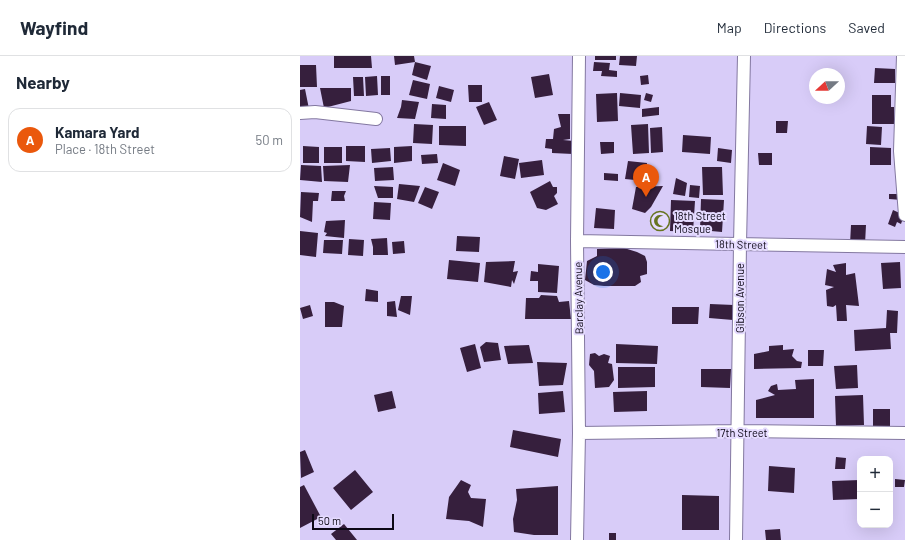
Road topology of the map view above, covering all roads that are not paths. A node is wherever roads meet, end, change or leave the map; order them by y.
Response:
1 (579, 56) edge
2 (744, 56) edge
3 (903, 56) edge
4 (300, 113) edge
5 (376, 119) dead end
6 (905, 215) edge
7 (577, 242) junction
8 (740, 244) junction
9 (905, 247) edge
10 (738, 431) junction
11 (579, 433) junction
12 (905, 433) edge
13 (577, 540) edge
14 (736, 540) edge

1 - 7 street, Barclay Avenue
2 - 8 street, Gibson Avenue
3 - 6 street
4 - 5 street
7 - 8 street, 18th Street
7 - 11 street, Barclay Avenue
8 - 9 street, 18th Street
8 - 10 street, Gibson Avenue
10 - 11 street, 17th Street
10 - 12 street, 17th Street
10 - 14 street, Gibson Avenue
11 - 13 street, Barclay Avenue

